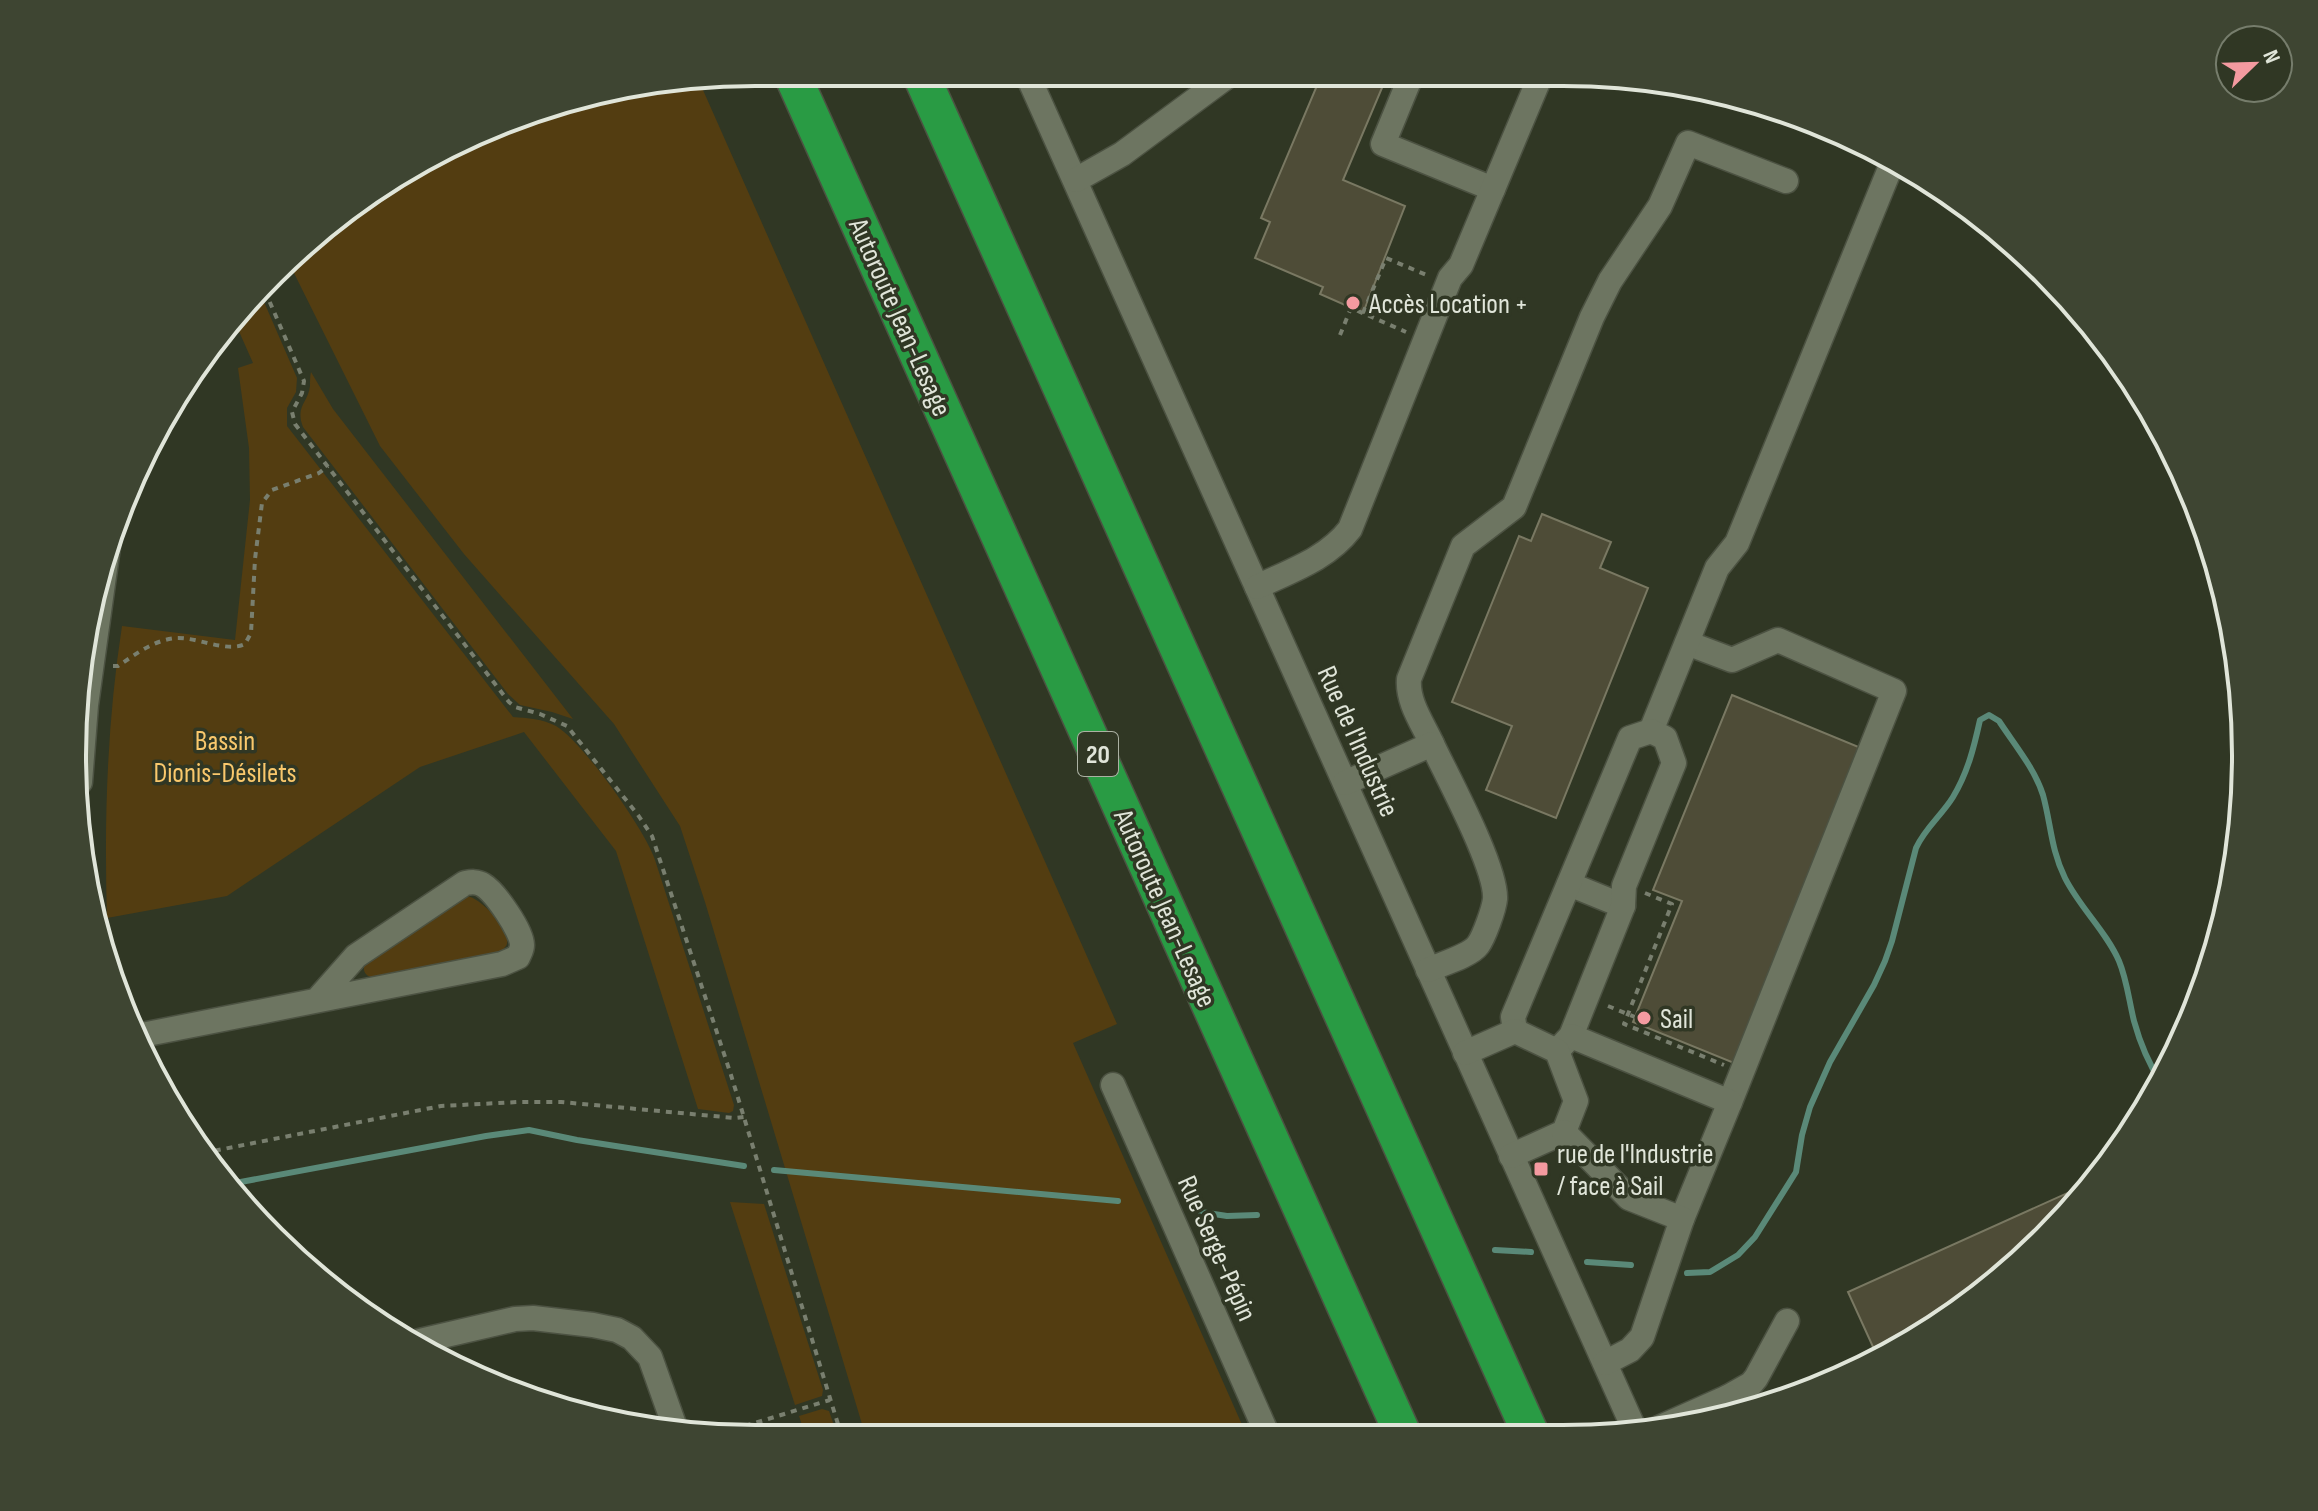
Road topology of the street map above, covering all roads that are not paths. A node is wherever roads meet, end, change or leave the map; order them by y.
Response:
1 (797, 86) edge
2 (926, 86) edge
3 (1033, 86) edge
4 (1214, 86) edge
5 (1407, 86) edge
6 (1536, 86) edge
7 (1889, 171) edge
8 (1076, 180) junction
9 (1786, 181) dead end
10 (1493, 189) junction
11 (1257, 587) junction
12 (1687, 643) junction
13 (1651, 731) junction
14 (1432, 744) junction
15 (1345, 783) junction
16 (1569, 884) junction
17 (1633, 899) junction
18 (1428, 970) junction
19 (318, 999) junction
20 (1515, 1031) junction
21 (147, 1034) edge
22 (1564, 1043) junction
23 (1465, 1053) junction
24 (1113, 1085) dead end
25 (1730, 1102) junction
26 (1564, 1132) junction
27 (1511, 1156) junction
28 (1682, 1219) junction
29 (1787, 1321) dead end
30 (428, 1339) edge
31 (1605, 1363) junction
32 (1737, 1402) edge
33 (672, 1419) edge
34 (1631, 1421) edge
35 (1263, 1425) edge
36 (1399, 1425) edge
37 (1527, 1425) edge

1 - 36 highway, Autoroute Jean-Lesage / 20
2 - 37 highway
3 - 8 street, Rue de l'Industrie
4 - 8 street
5 - 10 street
6 - 10 street
7 - 12 street
8 - 11 street, Rue de l'Industrie
9 - 14 street
10 - 11 street
11 - 15 street, Rue de l'Industrie
12 - 13 street
12 - 25 street
13 - 16 street
13 - 17 street
14 - 15 street
14 - 18 street
15 - 18 street, Rue de l'Industrie
16 - 17 street
16 - 20 street
17 - 22 street
18 - 23 street, Rue de l'Industrie
19 - 19 street
19 - 21 street
20 - 22 street
20 - 23 street
22 - 25 street
22 - 26 street
23 - 27 street, Rue de l'Industrie
24 - 35 street, Rue Serge-Pépin
25 - 28 street
26 - 27 street
26 - 28 street
27 - 31 street, Rue de l'Industrie
28 - 31 street
29 - 32 street
30 - 33 street
31 - 34 street, Rue de l'Industrie

